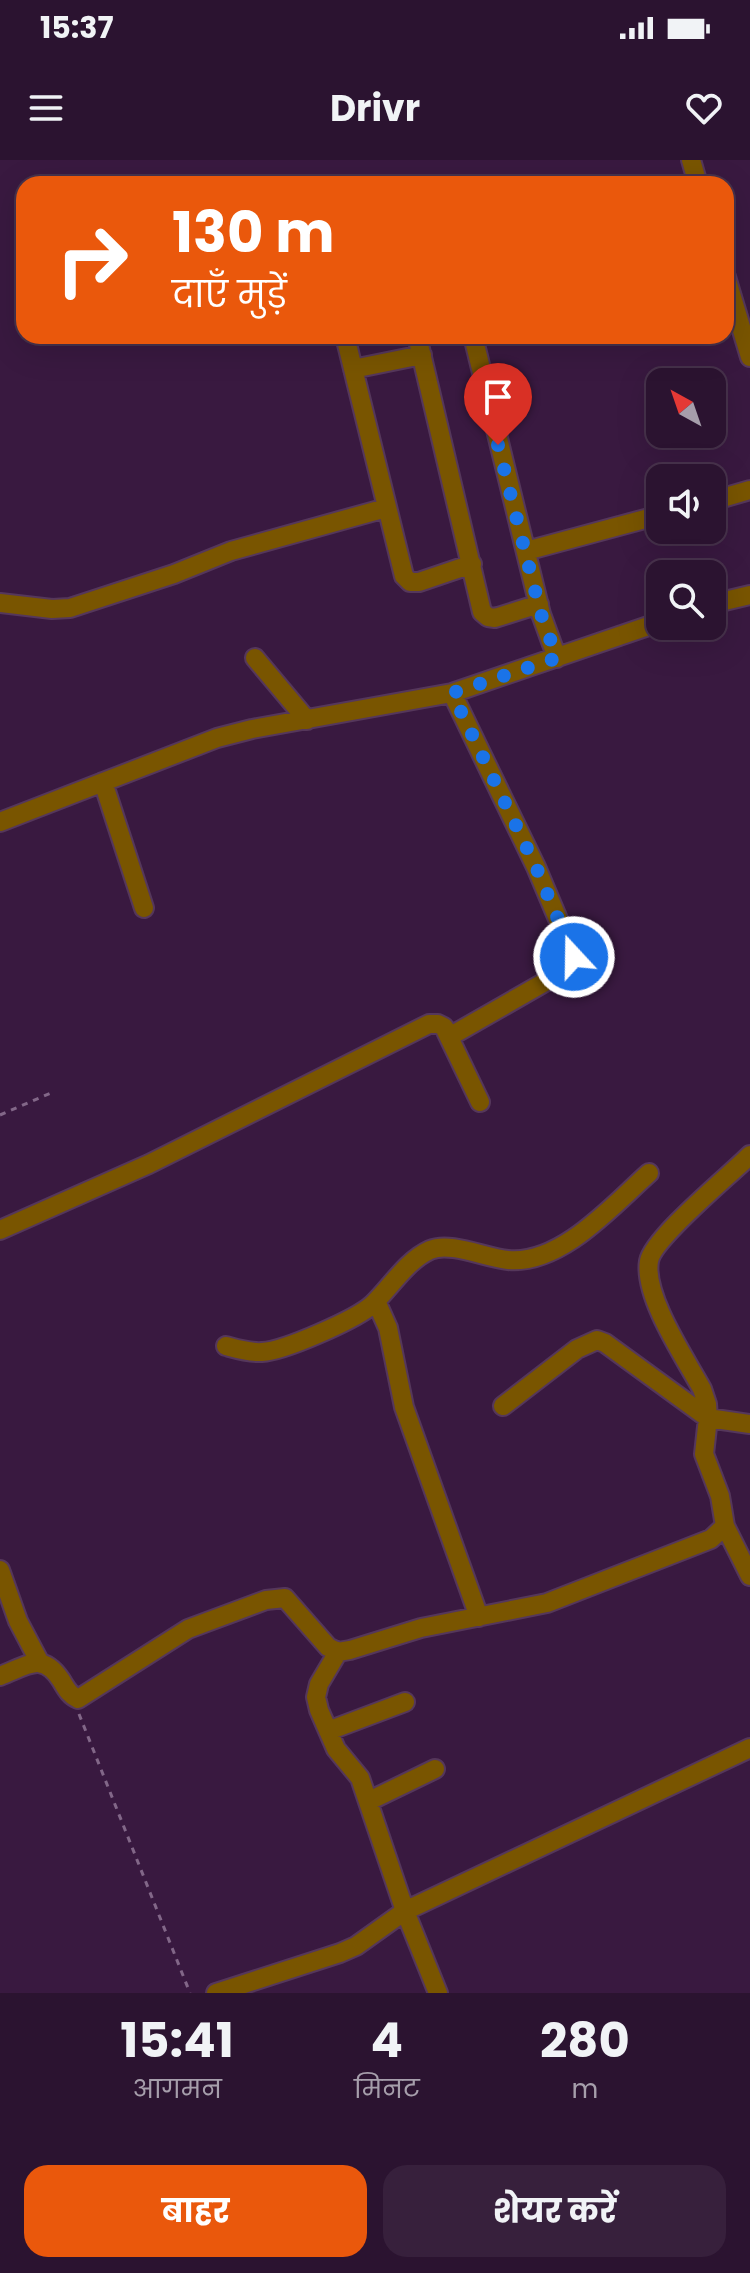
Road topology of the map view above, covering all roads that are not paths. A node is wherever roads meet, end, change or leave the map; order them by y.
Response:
1 (734, 304) edge
2 (347, 344) edge
3 (419, 344) edge
4 (475, 344) edge
5 (422, 355) junction
6 (750, 357) edge
7 (353, 369) junction
8 (750, 490) edge
9 (726, 497) edge
10 (386, 508) junction
11 (646, 519) edge
12 (526, 551) junction
13 (472, 564) junction
14 (750, 595) edge
15 (726, 601) edge
16 (0, 603) edge
17 (539, 604) junction
18 (646, 627) edge
19 (255, 658) dead end
20 (557, 658) junction
21 (452, 693) junction
22 (307, 720) junction
23 (103, 782) junction
24 (0, 822) edge
25 (144, 908) dead end
26 (449, 1037) junction
27 (480, 1102) dead end
28 (750, 1155) edge
29 (649, 1173) dead end
30 (0, 1230) edge
31 (376, 1301) junction
32 (226, 1346) dead end
33 (503, 1406) dead end
34 (708, 1418) junction
35 (750, 1424) edge
36 (725, 1526) junction
37 (0, 1570) edge
38 (750, 1576) edge
39 (479, 1617) junction
40 (338, 1652) junction
41 (39, 1661) junction
42 (0, 1676) edge
43 (405, 1702) dead end
44 (328, 1731) junction
45 (750, 1748) edge
46 (435, 1769) dead end
47 (369, 1801) junction
48 (405, 1911) junction
49 (216, 1993) edge
50 (438, 1993) edge

1 - 6 street
2 - 7 street
3 - 5 street
4 - 12 street
5 - 7 street
5 - 13 street
7 - 10 street
8 - 9 street
10 - 13 street
10 - 16 street
11 - 12 street
12 - 17 street
13 - 17 street
14 - 15 street
17 - 20 street
18 - 20 street
19 - 22 street
20 - 21 street
21 - 22 street
21 - 26 street
22 - 23 street
23 - 24 street
23 - 25 street
26 - 27 street
26 - 30 street
28 - 34 street
29 - 31 street
31 - 32 street
31 - 39 street
33 - 34 street
34 - 35 street
34 - 36 street
36 - 38 street
36 - 39 street
37 - 41 street
39 - 40 street
40 - 41 street
40 - 44 street
41 - 42 street
43 - 44 street
44 - 47 street
45 - 48 street
46 - 47 street
47 - 48 street
48 - 49 street
48 - 50 street

